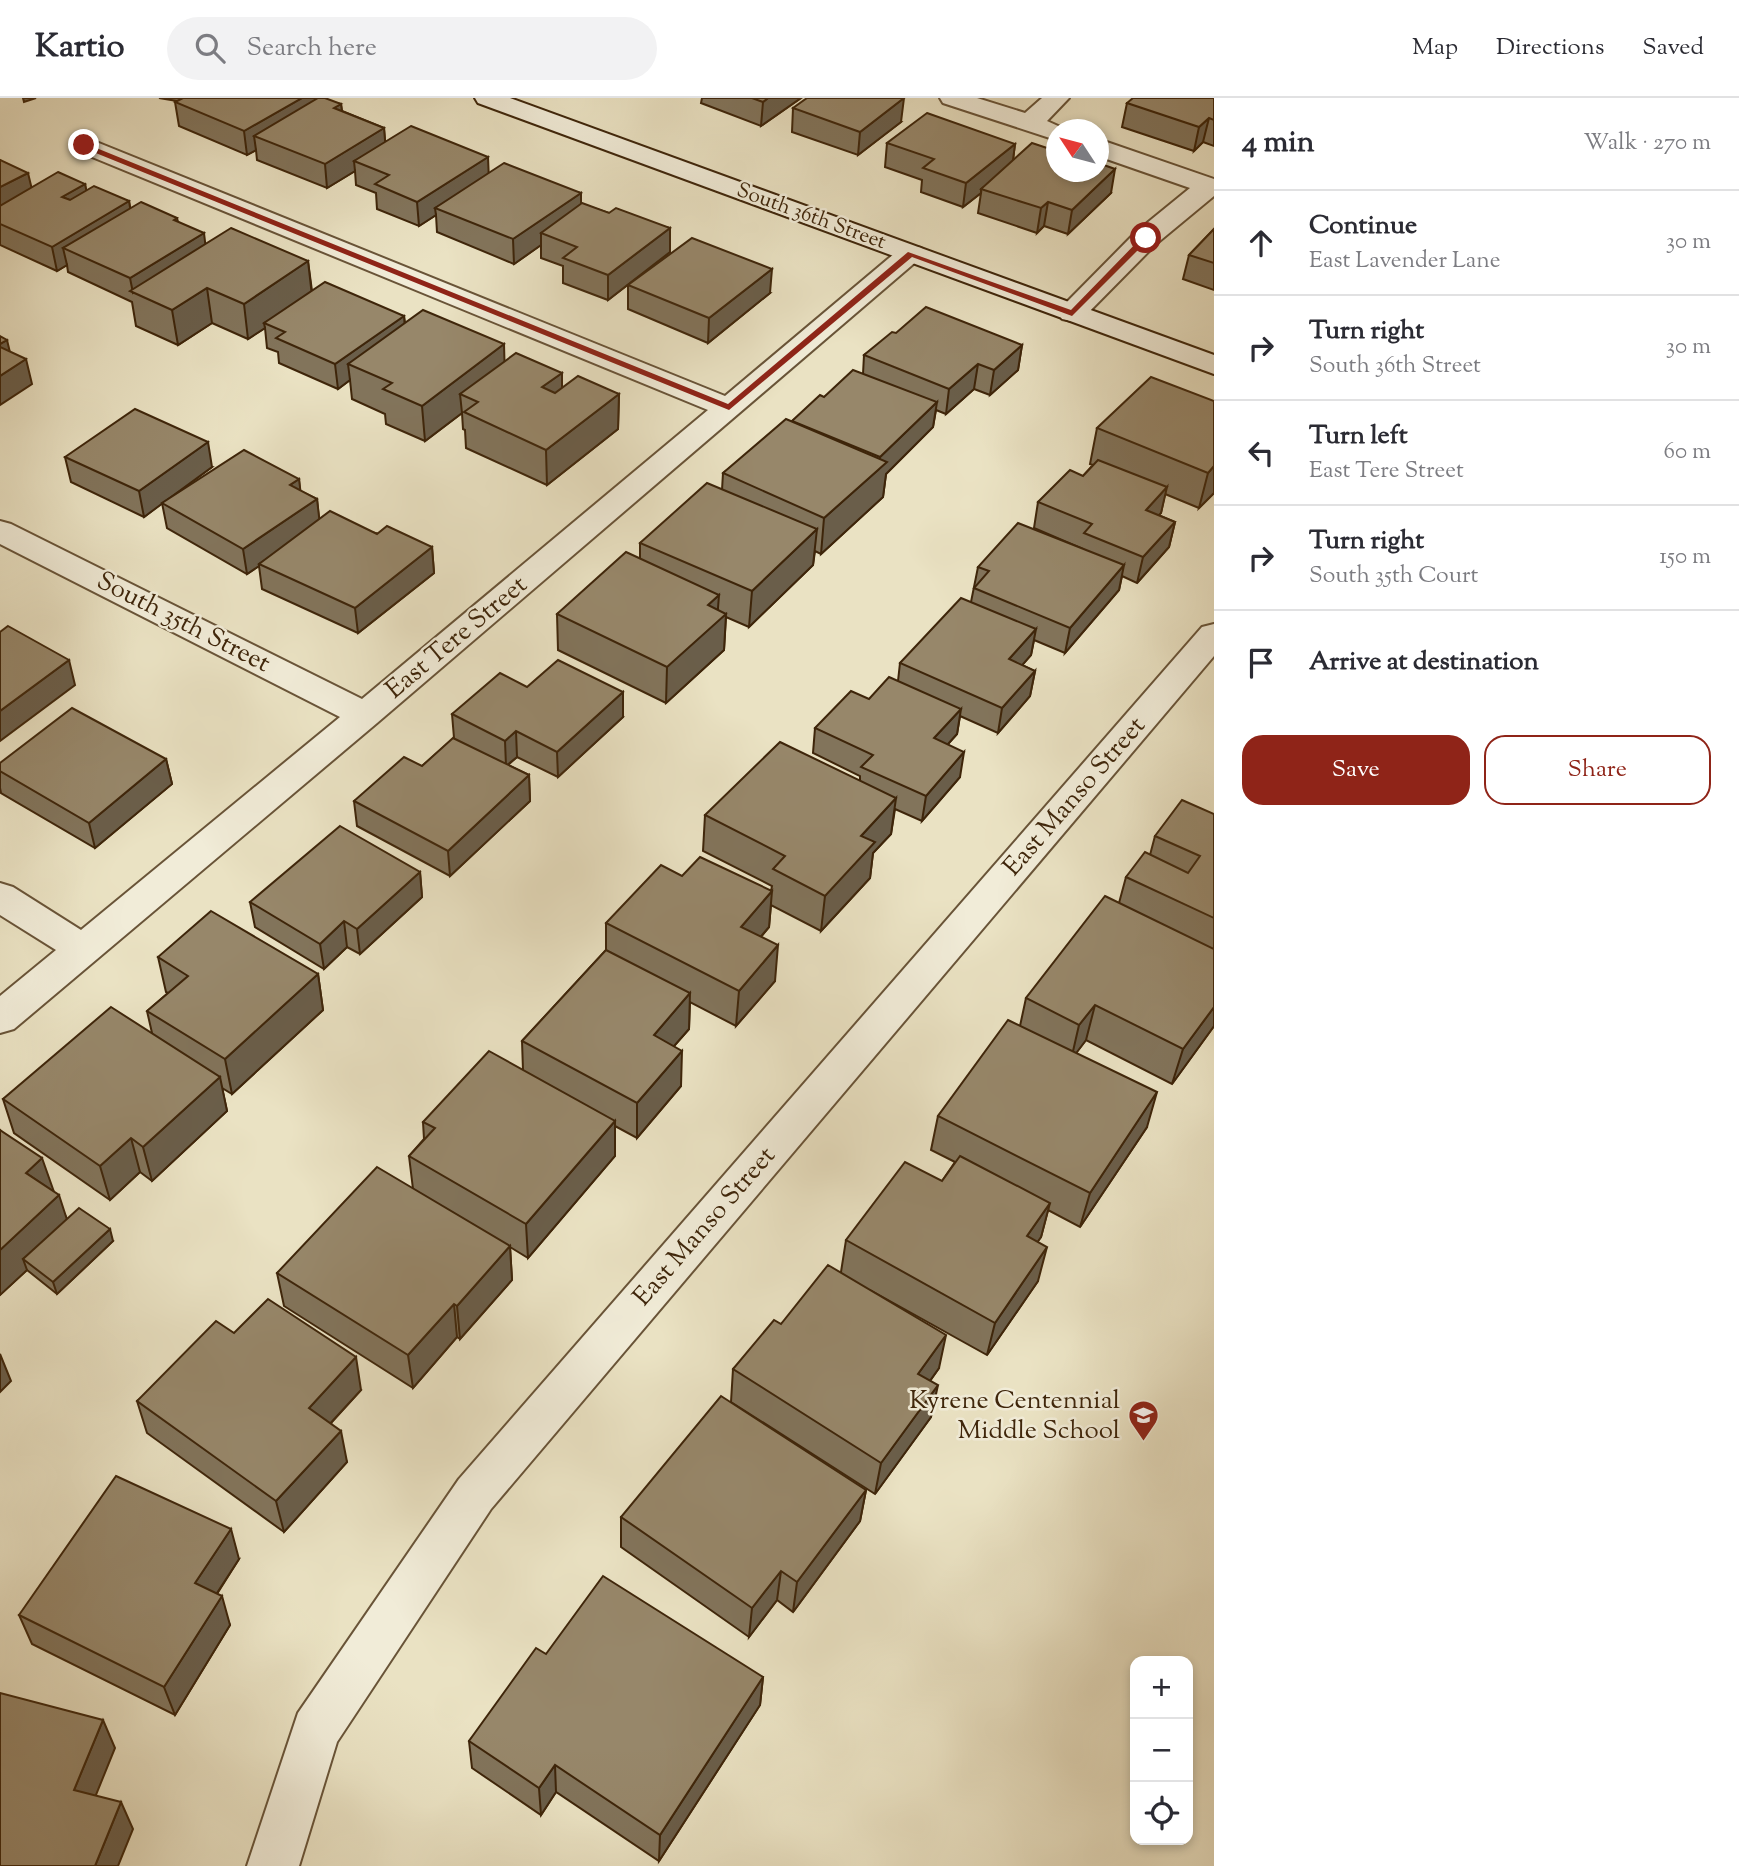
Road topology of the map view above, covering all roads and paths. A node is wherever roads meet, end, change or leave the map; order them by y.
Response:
1 (487, 98) edge
2 (952, 98) edge
3 (1057, 98) edge
4 (1028, 122) junction
5 (1046, 128) edge
6 (84, 145) dead end
7 (1109, 151) edge
8 (1211, 187) edge
9 (911, 254) junction
10 (1072, 313) junction
11 (1214, 365) edge
12 (729, 408) junction
13 (0, 531) edge
14 (1214, 635) edge
15 (365, 715) junction
16 (0, 897) edge
17 (83, 949) junction
18 (0, 1018) edge
19 (273, 1866) edge

1 - 9 street, South 36th Street
2 - 4 street
3 - 4 street
4 - 5 street
6 - 12 street
7 - 8 street
8 - 10 street
9 - 10 street, South 36th Street
9 - 12 street, East Tere Street
10 - 11 street, South 36th Street
12 - 15 street, East Tere Street
13 - 15 street, South 35th Street
14 - 19 street, East Manso Street
15 - 17 street, East Tere Street
16 - 17 street
17 - 18 street, East Tere Street

